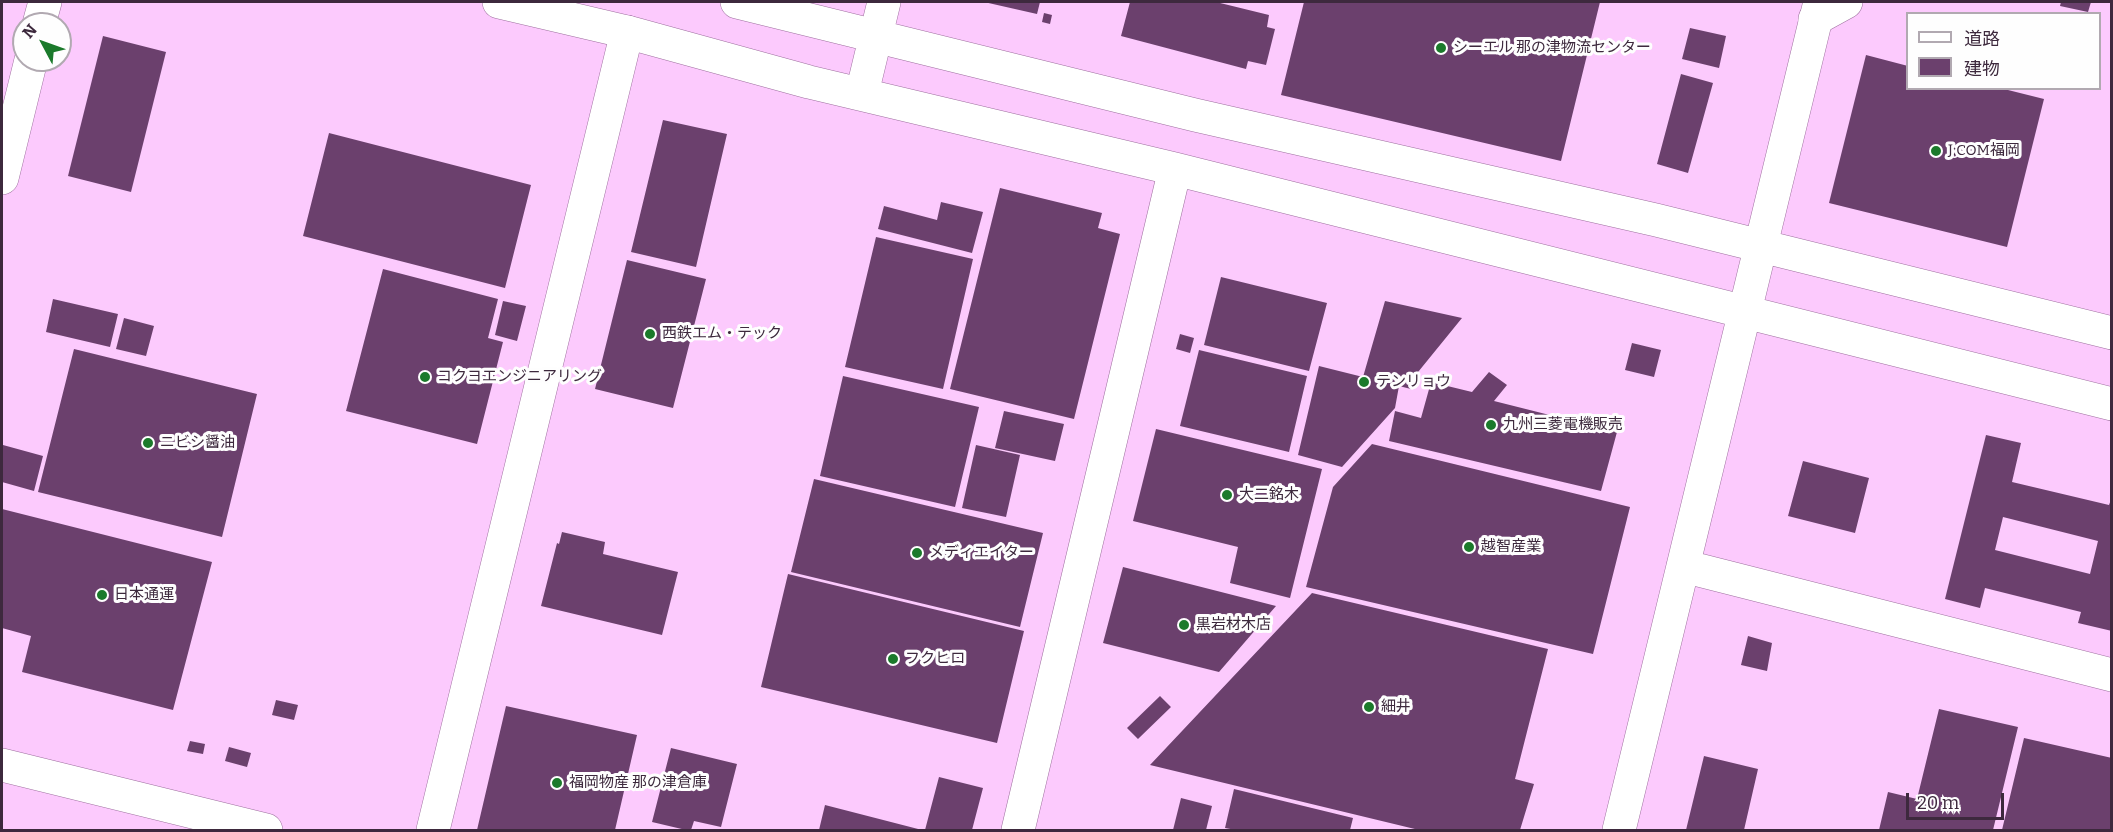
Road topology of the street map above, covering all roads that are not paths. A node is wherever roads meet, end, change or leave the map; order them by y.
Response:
1 (499, 2) edge
2 (737, 2) edge
3 (884, 2) edge
4 (1846, 2) edge
5 (1818, 10) edge
6 (627, 32) junction
7 (875, 37) junction
8 (28, 72) edge
9 (862, 93) junction
10 (1175, 169) junction
11 (2, 178) edge
12 (1760, 246) junction
13 (1744, 313) junction
14 (2112, 333) edge
15 (2112, 404) edge
16 (1683, 566) junction
17 (2112, 675) edge
18 (2, 765) edge
19 (266, 831) edge
20 (433, 831) edge
21 (1018, 831) edge
22 (1619, 831) edge

1 - 6 street
2 - 7 street
3 - 7 street
4 - 5 street
5 - 12 street
6 - 9 street
6 - 20 street
7 - 9 street
7 - 12 street
8 - 11 street
9 - 10 street
10 - 13 street
10 - 21 street
12 - 13 street
12 - 14 street
13 - 15 street
13 - 16 street
16 - 17 street
16 - 22 street
18 - 19 street

